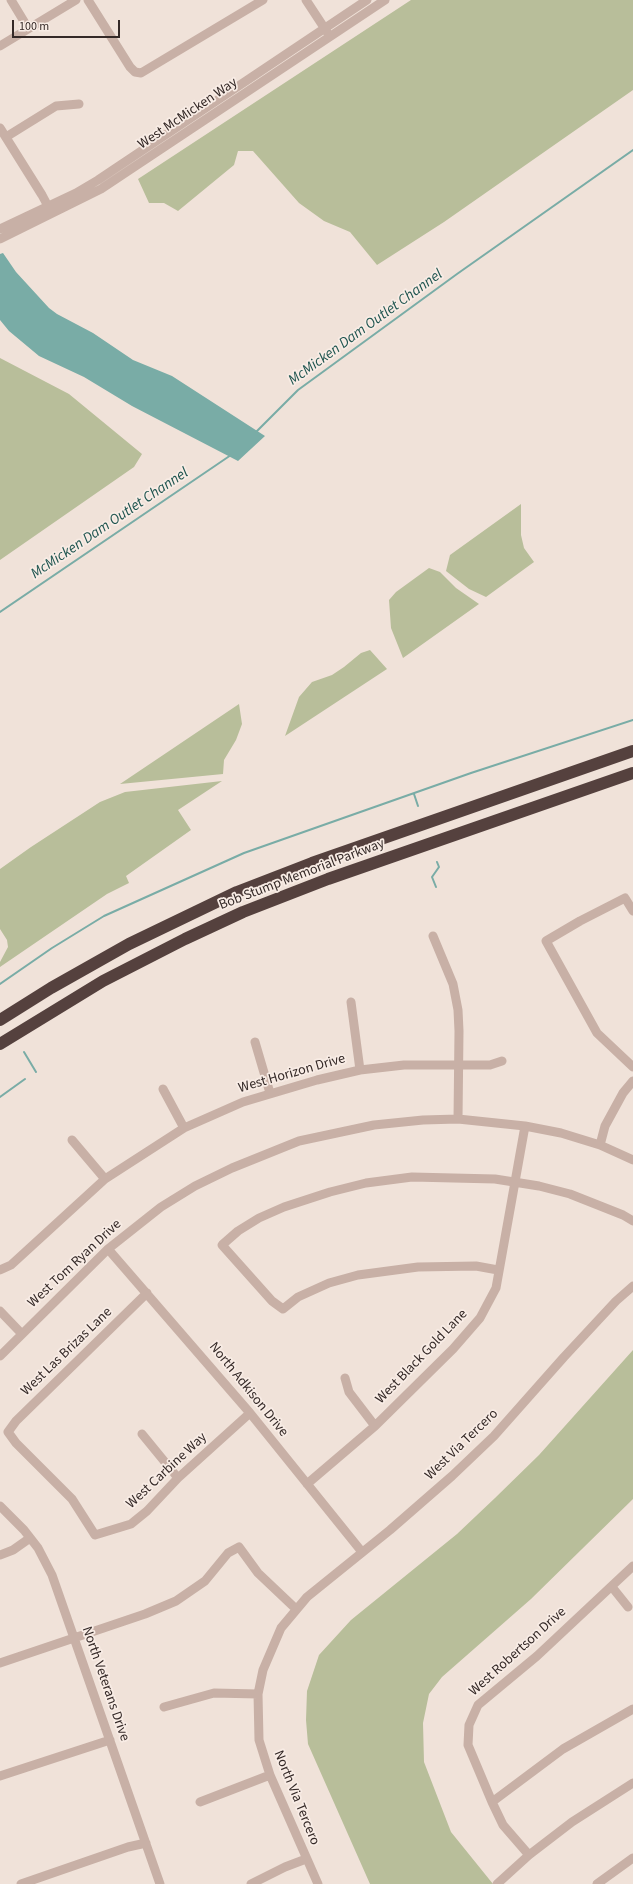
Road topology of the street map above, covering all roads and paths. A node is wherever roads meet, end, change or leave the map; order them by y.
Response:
1 (11, 0) edge
2 (76, 0) edge
3 (88, 0) edge
4 (263, 0) edge
5 (306, 0) edge
6 (367, 0) edge
7 (385, 0) edge
8 (28, 28) junction
9 (324, 28) junction
10 (330, 36) junction
11 (0, 46) edge
12 (79, 104) dead end
13 (0, 128) edge
14 (6, 137) junction
15 (50, 210) junction
16 (0, 229) edge
17 (0, 239) edge
18 (633, 751) edge
19 (633, 772) edge
20 (633, 910) edge
21 (433, 936) dead end
22 (351, 1002) dead end
23 (0, 1020) edge
24 (255, 1042) dead end
25 (0, 1044) edge
26 (502, 1060) dead end
27 (458, 1064) junction
28 (633, 1067) edge
29 (360, 1070) junction
30 (633, 1081) edge
31 (163, 1089) dead end
32 (270, 1093) junction
33 (458, 1119) junction
34 (525, 1126) junction
35 (184, 1128) junction
36 (72, 1140) dead end
37 (600, 1145) junction
38 (633, 1160) edge
39 (105, 1179) junction
40 (514, 1182) junction
41 (633, 1221) edge
42 (108, 1249) junction
43 (0, 1270) edge
44 (498, 1270) junction
45 (633, 1286) edge
46 (146, 1293) junction
47 (0, 1310) edge
48 (22, 1334) junction
49 (0, 1356) edge
50 (345, 1378) dead end
51 (250, 1413) junction
52 (375, 1426) junction
53 (142, 1434) dead end
54 (178, 1478) junction
55 (307, 1484) junction
56 (0, 1506) edge
57 (95, 1535) joint
58 (30, 1538) junction
59 (362, 1552) junction
60 (0, 1555) edge
61 (633, 1566) edge
62 (612, 1587) junction
63 (628, 1607) dead end
64 (296, 1608) junction
65 (74, 1638) junction
66 (0, 1663) edge
67 (258, 1694) junction
68 (164, 1707) dead end
69 (633, 1709) edge
70 (110, 1740) junction
71 (270, 1775) junction
72 (0, 1776) edge
73 (633, 1782) edge
74 (200, 1802) dead end
75 (492, 1802) junction
76 (146, 1843) junction
77 (529, 1855) junction
78 (633, 1858) edge
79 (306, 1859) junction
80 (21, 1884) edge
81 (160, 1884) edge
82 (251, 1884) edge
83 (318, 1884) edge
84 (497, 1884) edge
85 (597, 1884) edge

1 - 8 street
2 - 8 street
3 - 4 street
5 - 9 street
6 - 9 street, West McMicken Way
7 - 10 street, West McMicken Way
8 - 11 street
9 - 10 street
9 - 15 street, West McMicken Way
10 - 15 street, West McMicken Way
12 - 14 street
13 - 14 street
14 - 15 street
15 - 16 street, West McMicken Way
15 - 17 street, West McMicken Way
18 - 23 highway, Bob Stump Memorial Parkway
19 - 25 highway, Bob Stump Memorial Parkway
20 - 28 street
21 - 27 street
22 - 29 street
24 - 32 street
26 - 27 street, West Horizon Drive
27 - 29 street, West Horizon Drive
27 - 33 street
29 - 32 street, West Horizon Drive
30 - 37 street
31 - 35 street
32 - 35 street, West Horizon Drive
33 - 34 street, West Tom Ryan Drive
33 - 42 street, West Tom Ryan Drive
34 - 37 street, West Tom Ryan Drive
34 - 40 street, West Black Gold Lane
35 - 39 street, West Horizon Drive
36 - 39 street
37 - 38 street, West Tom Ryan Drive
39 - 43 street, West Horizon Drive
40 - 41 street
40 - 44 street, West Black Gold Lane
40 - 44 street
42 - 46 street, North Adkison Drive
42 - 48 street, West Tom Ryan Drive
44 - 52 street, West Black Gold Lane
45 - 59 street, West Via Tercero
46 - 51 street, North Adkison Drive
46 - 57 street, West Las Brizas Lane
47 - 48 street
48 - 49 street, West Tom Ryan Drive
50 - 52 street
51 - 54 street, West Carbine Way
51 - 55 street, North Adkison Drive
52 - 55 street, West Black Gold Lane
53 - 54 street
54 - 57 street, West Carbine Way
55 - 59 street, North Adkison Drive
56 - 58 street, North Veterans Drive
58 - 60 street
58 - 65 street, North Veterans Drive
59 - 64 street, West Via Tercero
61 - 62 street, West Robertson Drive
62 - 63 street
62 - 75 street, West Robertson Drive
64 - 65 street
64 - 67 street, North Via Tercero
65 - 66 street
65 - 70 street, North Veterans Drive
67 - 68 street
67 - 71 street, North Via Tercero
69 - 75 street
70 - 72 street
70 - 76 street, North Veterans Drive
71 - 74 street
71 - 79 street, North Via Tercero
73 - 77 street
75 - 77 street, West Robertson Drive
76 - 80 street
76 - 81 street, North Veterans Drive
77 - 84 street
78 - 85 street
79 - 82 street
79 - 83 street, North Via Tercero

